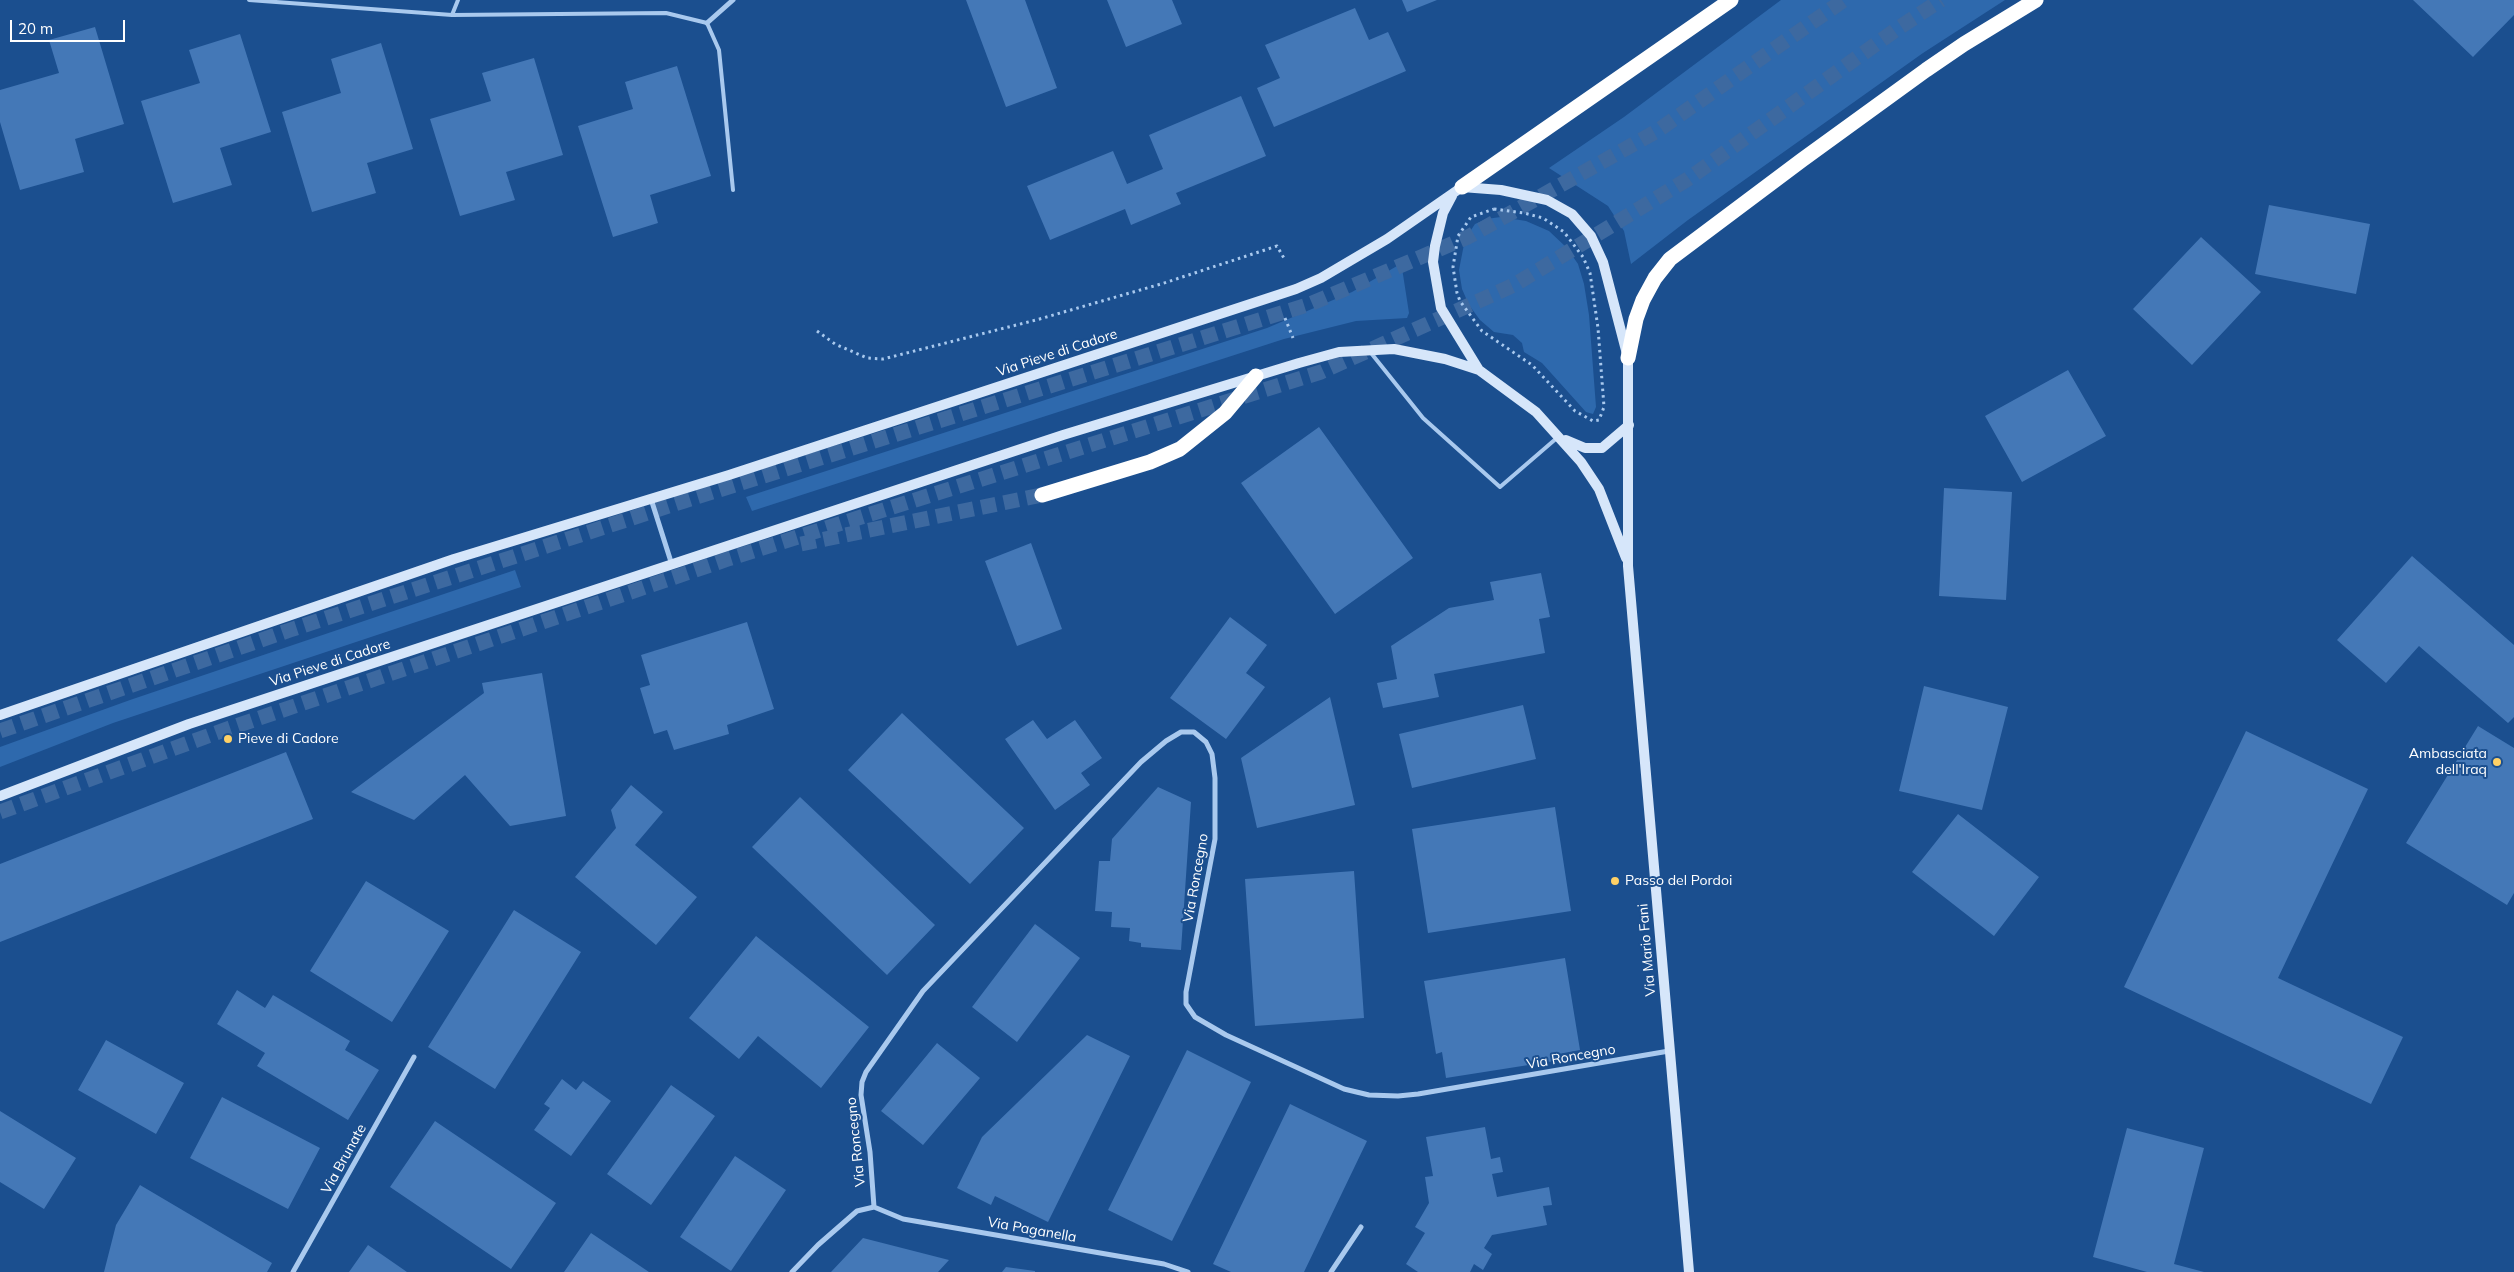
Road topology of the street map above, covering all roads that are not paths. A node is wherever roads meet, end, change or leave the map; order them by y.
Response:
1 (249, 0) edge
2 (458, 0) edge
3 (733, 0) edge
4 (1731, 0) edge
5 (2036, 0) edge
6 (452, 15) junction
7 (707, 23) junction
8 (733, 190) dead end
9 (1458, 190) junction
10 (1368, 349) junction
11 (1628, 358) junction
12 (1478, 370) junction
13 (1256, 376) junction
14 (1629, 425) junction
15 (1559, 436) junction
16 (1042, 496) tunnel mouth
17 (651, 498) junction
18 (672, 565) junction
19 (1628, 566) junction
20 (0, 715) edge
21 (0, 796) edge
22 (1669, 1051) junction
23 (414, 1057) dead end
24 (874, 1207) junction
25 (1361, 1227) dead end
26 (293, 1272) edge
27 (792, 1272) edge
28 (1188, 1272) edge
29 (1332, 1272) edge
30 (1689, 1272) edge

1 - 6 lane
2 - 6 lane
3 - 7 street
4 - 9 highway
5 - 11 highway
6 - 7 lane
7 - 8 lane
9 - 11 street
9 - 12 street
9 - 17 street, Via Pieve di Cadore
10 - 12 street, Via Pieve di Cadore
10 - 13 street, Via Pieve di Cadore
10 - 15 lane
11 - 14 street
12 - 15 street
13 - 16 highway
13 - 18 street, Via Pieve di Cadore
14 - 15 street
14 - 19 street
15 - 19 street
17 - 18 street
17 - 20 street, Via Pieve di Cadore
18 - 21 street, Via Pieve di Cadore
19 - 22 street, Via Mario Fani
22 - 24 street, Via Roncegno
22 - 30 street, Via Mario Fani
23 - 26 street, Via Brunate
24 - 27 street
24 - 28 street, Via Paganella
25 - 29 street

